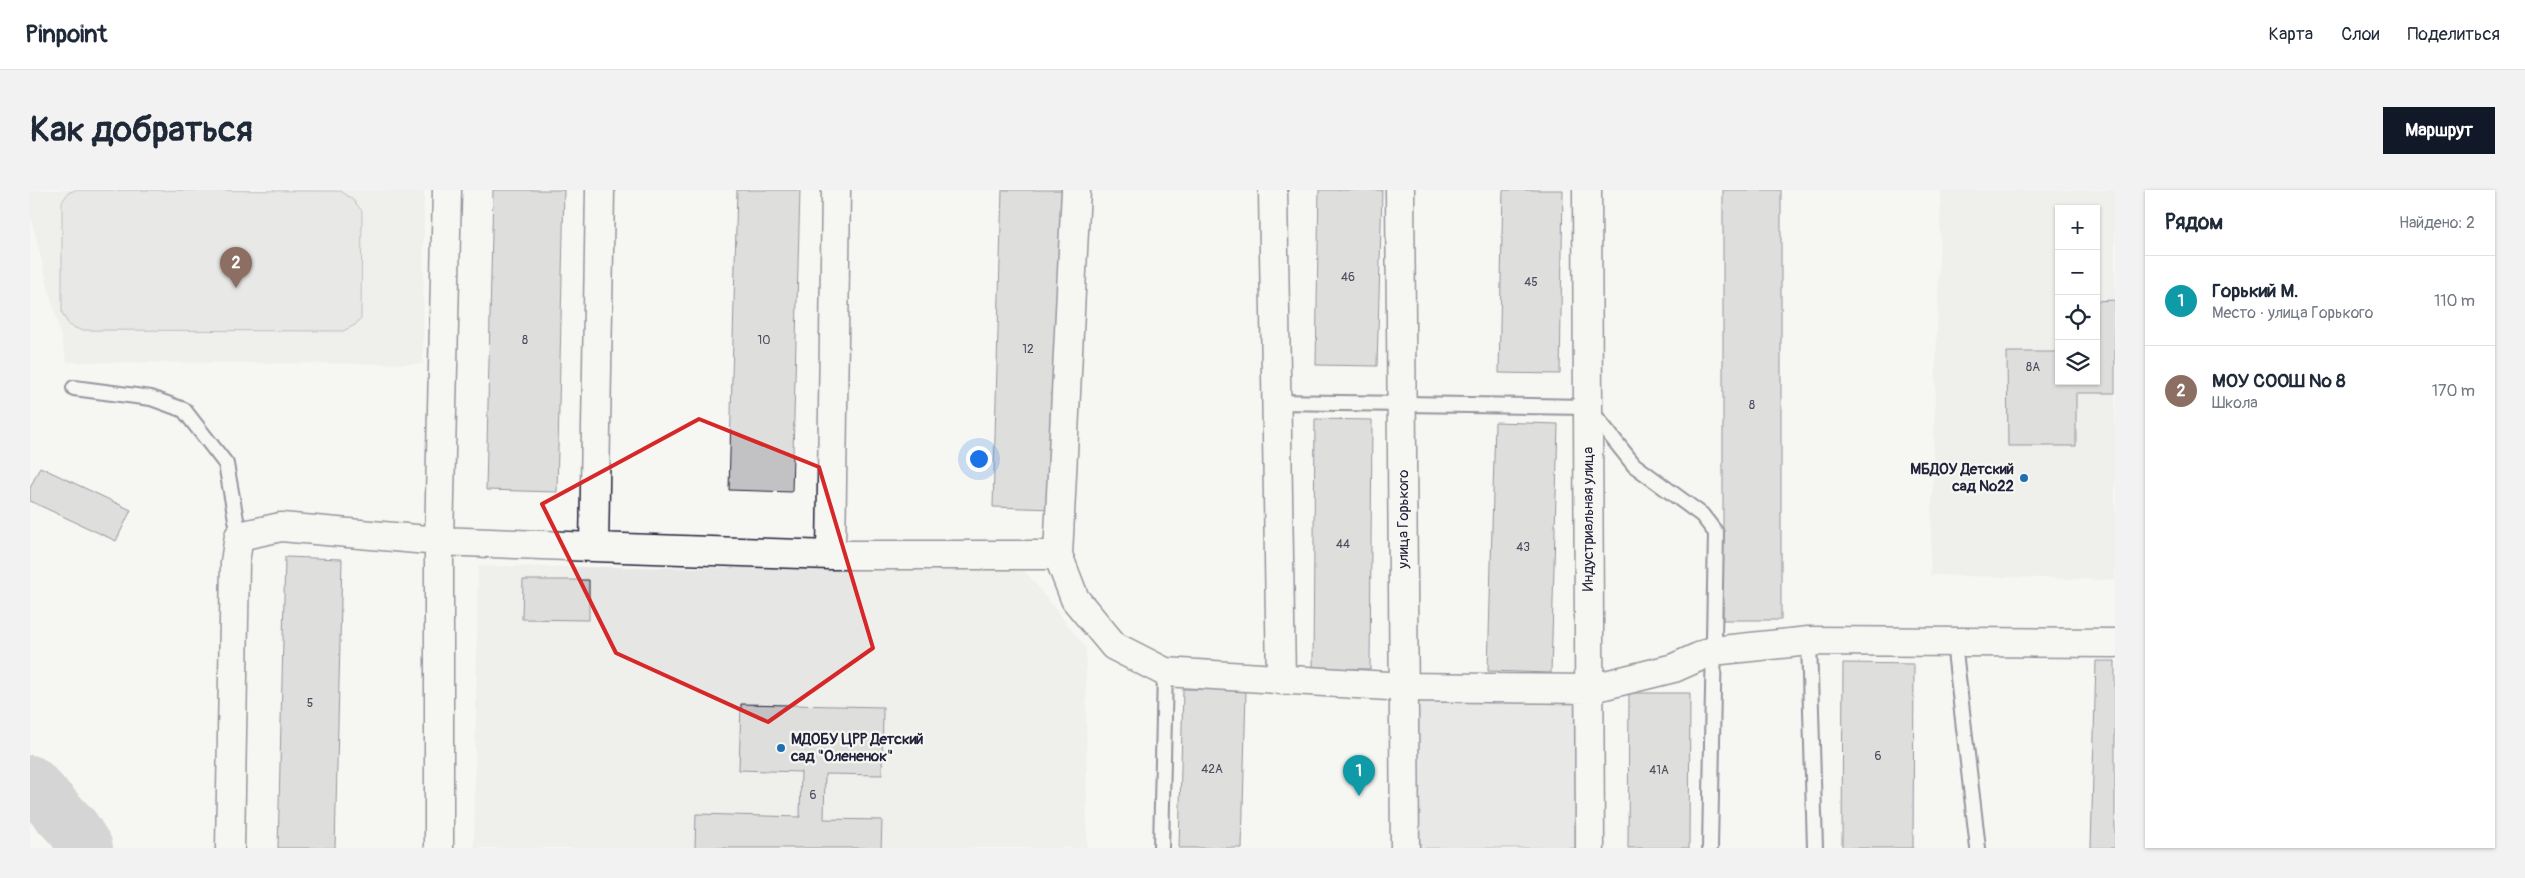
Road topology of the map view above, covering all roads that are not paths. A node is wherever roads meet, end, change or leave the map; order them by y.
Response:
1 (447, 190) edge
2 (600, 190) edge
3 (836, 190) edge
4 (1076, 190) edge
5 (1273, 190) edge
6 (1400, 190) edge
7 (1587, 190) edge
8 (74, 388) dead end
9 (1277, 402) junction
10 (1402, 404) junction
11 (1588, 407) junction
12 (239, 536) junction
13 (439, 541) junction
14 (594, 547) junction
15 (831, 555) junction
16 (1058, 555) junction
17 (1809, 641) junction
18 (1954, 643) junction
19 (2115, 643) edge
20 (1712, 651) junction
21 (1165, 672) junction
22 (1281, 680) junction
23 (1404, 687) junction
24 (1590, 689) junction
25 (230, 848) edge
26 (439, 848) edge
27 (1161, 848) edge
28 (1405, 848) edge
29 (1590, 848) edge
30 (1710, 848) edge
31 (1815, 848) edge
32 (1978, 848) edge

1 - 13 street
2 - 14 street
3 - 15 street
4 - 16 street
5 - 9 street
6 - 10 street, улица Горького
7 - 11 street, Индустриальная улица
8 - 12 lane
9 - 10 lane
9 - 22 street
10 - 11 lane
10 - 23 street, улица Горького
11 - 20 lane
11 - 24 street, Индустриальная улица
12 - 13 street
12 - 25 street
13 - 14 street
13 - 26 street
14 - 15 street
15 - 16 street
16 - 21 street
17 - 18 street
17 - 20 street
17 - 31 lane
18 - 19 street
18 - 32 lane
20 - 24 street
20 - 30 lane
21 - 22 street
21 - 27 lane
22 - 23 street
23 - 24 street
23 - 28 street, улица Горького
24 - 29 street, Индустриальная улица

